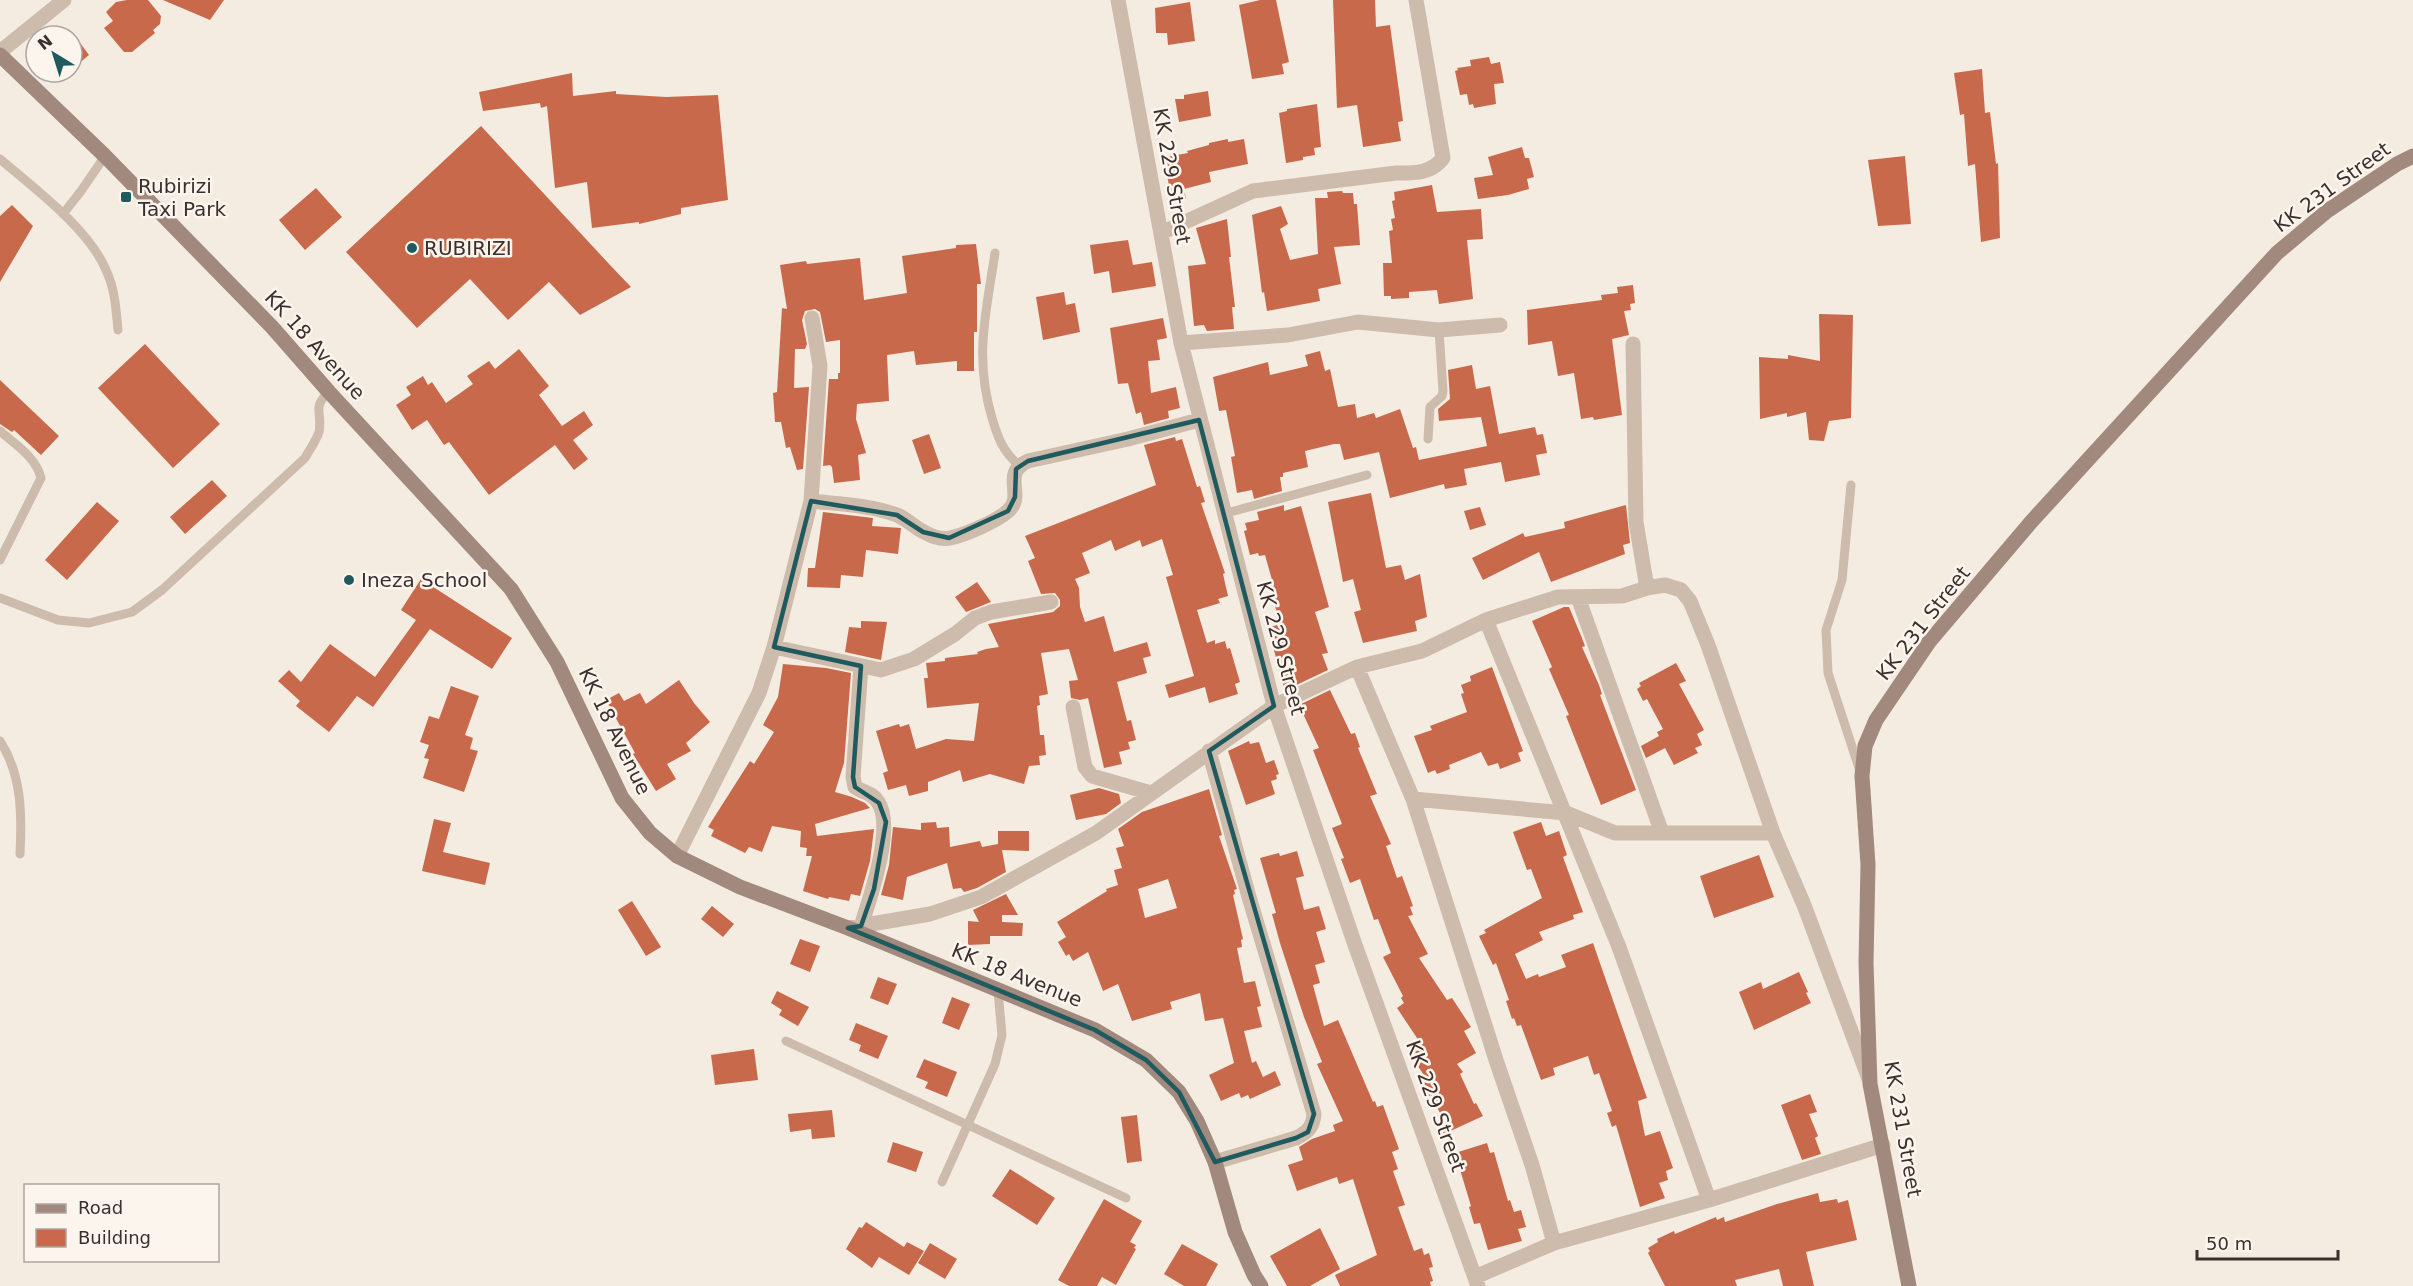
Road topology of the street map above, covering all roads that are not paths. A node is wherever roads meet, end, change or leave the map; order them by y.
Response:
1 (64, 0) edge
2 (1118, 0) edge
3 (1416, 0) edge
4 (0, 54) edge
5 (105, 156) junction
6 (2413, 156) edge
7 (0, 159) edge
8 (63, 214) junction
9 (1161, 233) junction
10 (995, 253) dead end
11 (812, 318) dead end
12 (1500, 325) dead end
13 (118, 330) dead end
14 (1439, 330) junction
15 (1181, 343) junction
16 (1633, 344) dead end
17 (329, 392) junction
18 (1199, 420) junction
19 (0, 431) edge
20 (1428, 439) dead end
21 (1019, 465) junction
22 (1367, 475) dead end
23 (1851, 485) dead end
24 (811, 501) junction
25 (1223, 514) junction
26 (0, 560) edge
27 (1647, 588) junction
28 (1578, 597) junction
29 (0, 598) edge
30 (1051, 602) dead end
31 (1486, 620) junction
32 (774, 647) junction
33 (861, 666) junction
34 (1357, 667) junction
35 (1274, 706) junction
36 (1073, 707) dead end
37 (0, 741) edge
38 (1209, 751) junction
39 (1862, 776) junction
40 (1150, 793) junction
41 (1413, 799) junction
42 (1566, 813) junction
43 (1662, 833) junction
44 (1773, 833) junction
45 (20, 854) dead end
46 (677, 856) junction
47 (854, 927) junction
48 (998, 991) junction
49 (786, 1041) dead end
50 (1870, 1084) junction
51 (968, 1127) junction
52 (1883, 1145) junction
53 (1215, 1161) junction
54 (942, 1182) dead end
55 (1126, 1198) dead end
56 (1709, 1200) junction
57 (1554, 1243) junction
58 (1476, 1282) edge
59 (1261, 1286) edge
60 (1909, 1286) edge

1 - 4 street
2 - 9 street, KK 229 Street
3 - 9 street
4 - 5 main road, KK 18 Avenue
5 - 8 lane
5 - 17 main road, KK 18 Avenue
6 - 39 main road, KK 231 Street
7 - 8 lane
8 - 13 lane
9 - 15 street, KK 229 Street
10 - 21 lane
11 - 24 street
12 - 14 street
14 - 15 street
14 - 20 lane
15 - 18 street, KK 229 Street
16 - 27 street
17 - 29 lane
17 - 46 main road, KK 18 Avenue
18 - 21 street
18 - 25 street, KK 229 Street
19 - 26 lane
21 - 24 street
22 - 25 lane
23 - 39 lane
24 - 32 street
25 - 35 street, KK 229 Street
27 - 28 street
27 - 44 street
28 - 31 street
28 - 43 street
30 - 33 street
31 - 34 street
31 - 42 street
32 - 33 street
32 - 46 street
33 - 47 street
34 - 35 street
34 - 41 street
35 - 38 street
35 - 58 street, KK 229 Street
36 - 40 street
37 - 45 lane
38 - 40 street
38 - 53 street
39 - 50 main road, KK 231 Street
40 - 47 street
41 - 42 street
41 - 57 street
42 - 43 street
42 - 56 street
43 - 44 street
44 - 50 street
46 - 47 main road, KK 18 Avenue
47 - 48 main road, KK 18 Avenue
48 - 51 lane
48 - 53 main road, KK 18 Avenue
49 - 51 lane
50 - 52 main road, KK 231 Street
51 - 54 lane
51 - 55 lane
52 - 56 street
52 - 60 main road, KK 231 Street
53 - 59 main road, KK 18 Avenue
56 - 57 street
57 - 58 street

